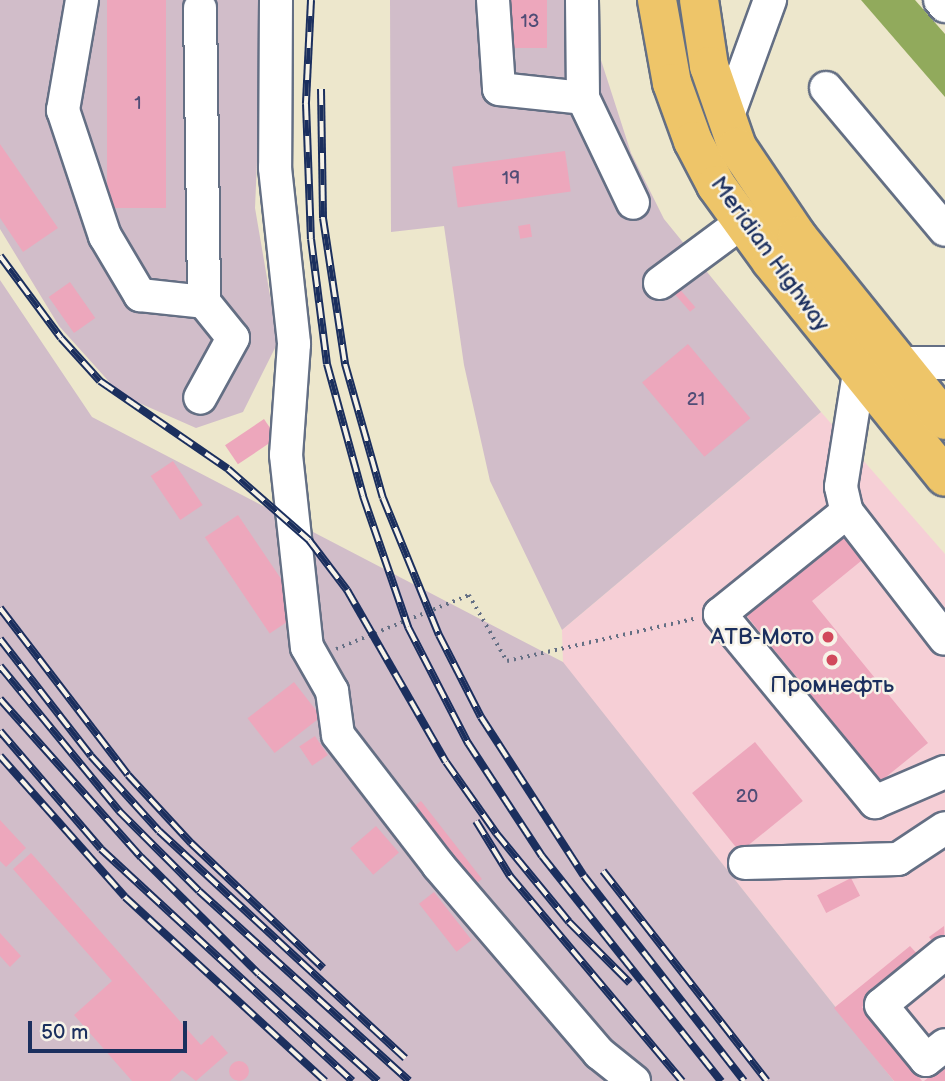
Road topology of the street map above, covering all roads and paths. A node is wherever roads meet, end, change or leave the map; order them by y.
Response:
1 (82, 0) edge
2 (276, 0) edge
3 (493, 0) edge
4 (582, 0) edge
5 (657, 0) edge
6 (699, 0) edge
7 (770, 0) edge
8 (940, 0) edge
9 (945, 6) edge
10 (200, 8) dead end
11 (826, 88) dead end
12 (583, 98) junction
13 (726, 121) junction
14 (634, 203) dead end
15 (741, 223) junction
16 (945, 230) edge
17 (660, 283) dead end
18 (204, 302) junction
19 (899, 363) junction
20 (945, 363) edge
21 (859, 373) junction
22 (200, 398) dead end
23 (945, 420) edge
24 (945, 477) edge
25 (847, 512) junction
26 (720, 614) junction
27 (945, 639) edge
28 (314, 659) junction
29 (945, 772) edge
30 (945, 828) edge
31 (745, 863) dead end
32 (945, 953) edge
33 (945, 1045) edge
34 (634, 1081) edge

1 - 18 street
2 - 28 street
3 - 12 street
4 - 12 street
5 - 15 main road, Meridian Highway
6 - 13 main road, Meridian Highway
7 - 13 street
8 - 9 street
10 - 18 street
11 - 16 street
12 - 14 street
13 - 19 main road, Meridian Highway
15 - 17 street
15 - 21 main road, Meridian Highway
18 - 22 street
19 - 20 street
19 - 23 main road, Meridian Highway
21 - 24 main road, Meridian Highway
21 - 25 street
25 - 26 street
25 - 27 street
26 - 28 path
26 - 29 street
28 - 34 street
30 - 31 street
32 - 33 street

